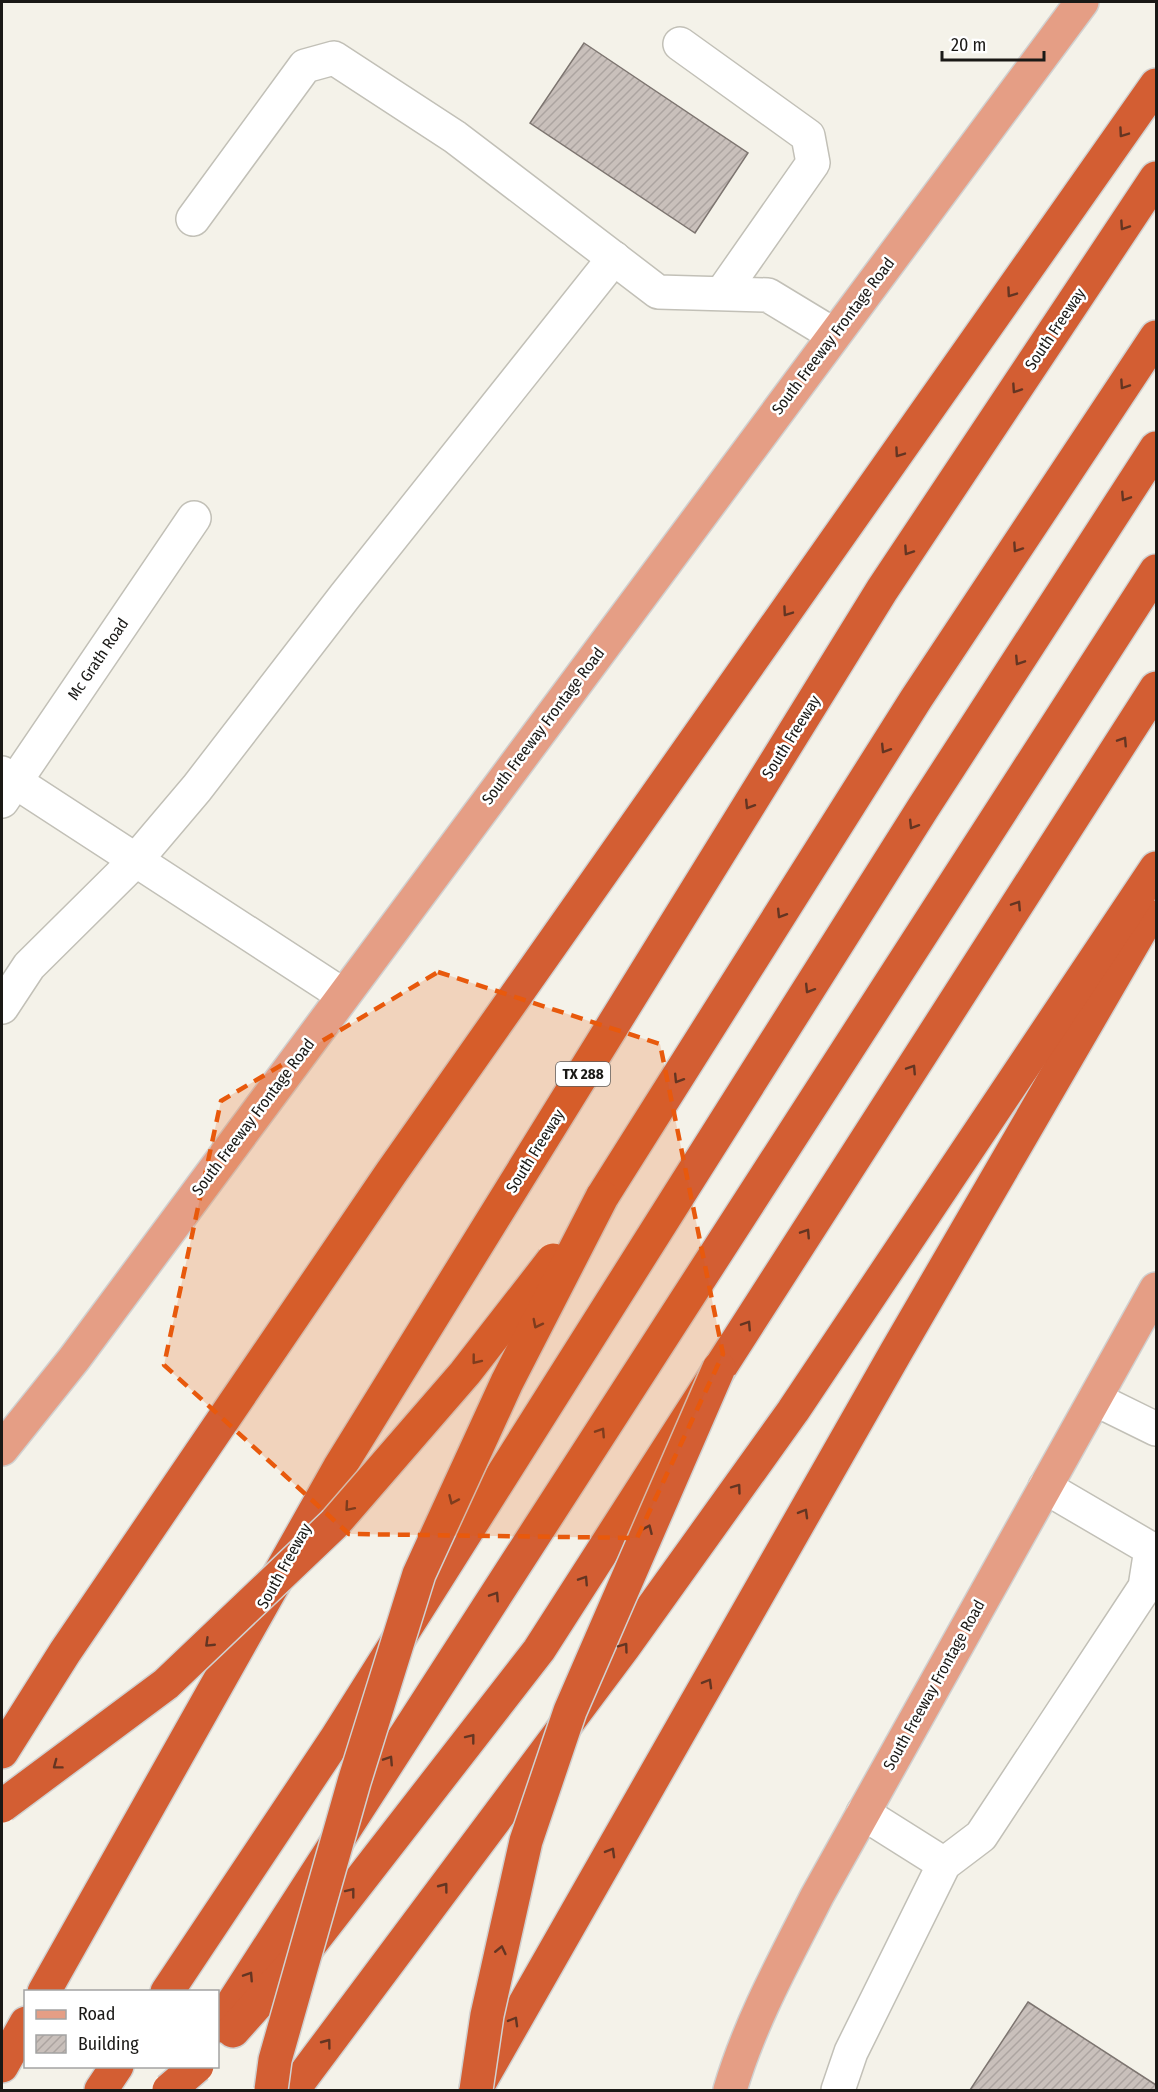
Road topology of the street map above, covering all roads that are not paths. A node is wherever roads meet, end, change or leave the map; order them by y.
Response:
1 (1079, 2) edge
2 (680, 44) dead end
3 (1156, 85) edge
4 (1156, 178) edge
5 (193, 219) dead end
6 (614, 258) junction
7 (722, 294) junction
8 (834, 334) junction
9 (1156, 337) edge
10 (1156, 448) edge
11 (194, 518) dead end
12 (1156, 571) edge
13 (1156, 688) edge
14 (6, 785) edge
15 (136, 860) junction
16 (1156, 868) edge
17 (1156, 903) edge
18 (343, 995) junction
19 (2, 1007) edge
20 (602, 1197) junction
21 (1156, 1289) edge
22 (719, 1368) junction
23 (1095, 1399) junction
24 (1156, 1429) edge
25 (2, 1449) edge
26 (1045, 1486) junction
27 (2, 1752) edge
28 (2, 1806) edge
29 (863, 1813) junction
30 (944, 1864) junction
31 (45, 1990) edge
32 (168, 1990) edge
33 (219, 2023) edge
34 (24, 2027) edge
35 (219, 2047) edge
36 (2, 2066) edge
37 (116, 2068) edge
38 (190, 2068) edge
39 (195, 2068) edge
40 (101, 2091) edge
41 (169, 2091) edge
42 (176, 2091) edge
43 (271, 2091) edge
44 (293, 2091) edge
45 (476, 2091) edge
46 (730, 2091) edge
47 (838, 2091) edge

1 - 8 main road, South Freeway Frontage Road
2 - 7 lane
3 -> 27 highway
4 -> 31 highway, South Freeway / TX 288
5 - 6 lane
6 - 7 lane
6 - 15 lane
7 - 8 lane
8 - 18 main road, South Freeway Frontage Road
9 -> 20 highway
10 -> 32 highway
11 - 14 lane, Mc Grath Road
33 -> 12 highway
22 -> 13 highway
14 - 15 lane
15 - 18 lane
15 - 19 lane
44 -> 16 highway
45 -> 17 highway
18 - 25 main road, South Freeway Frontage Road
20 -> 28 highway, bridge
20 -> 43 highway, bridge
21 - 23 main road, South Freeway Frontage Road
35 -> 22 highway, bridge
45 -> 22 highway, bridge
23 - 24 lane
23 - 26 main road, South Freeway Frontage Road
26 - 29 main road, South Freeway Frontage Road
26 - 30 lane
29 - 30 lane
29 - 46 main road, South Freeway Frontage Road
30 - 47 lane
34 - 36 highway
37 - 40 highway
38 - 42 highway
39 - 41 highway, bridge

